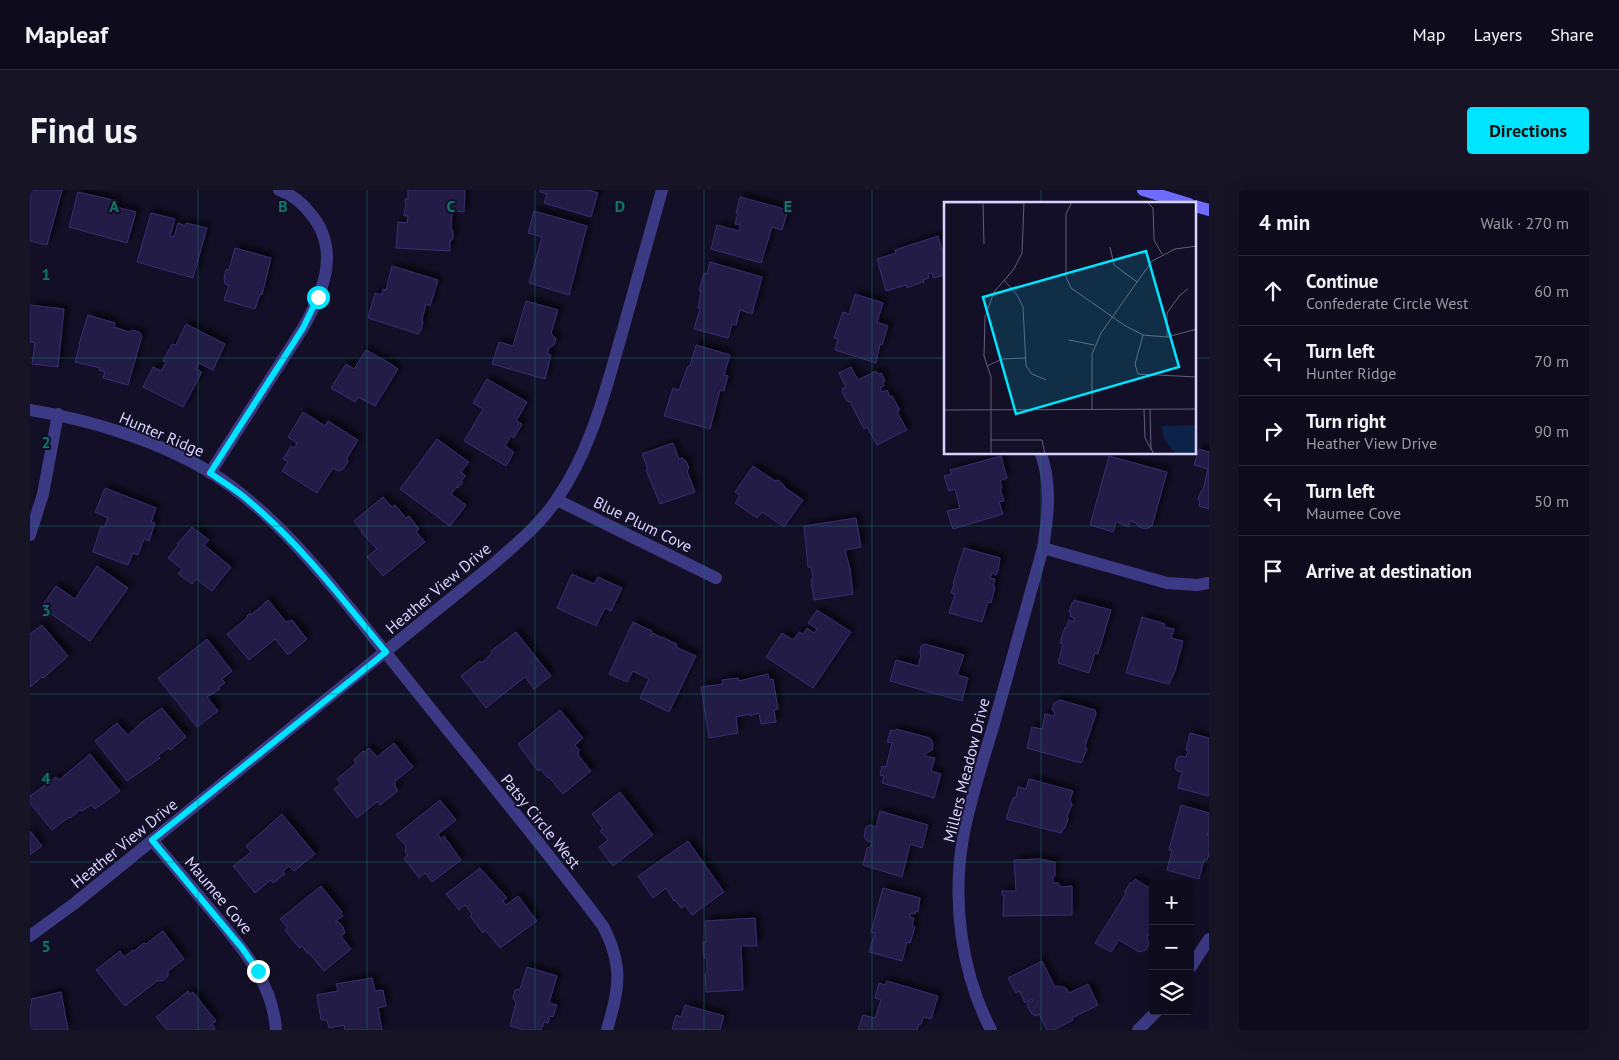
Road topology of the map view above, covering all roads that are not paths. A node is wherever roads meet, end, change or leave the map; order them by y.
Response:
1 (279, 190) edge
2 (662, 190) edge
3 (1143, 190) edge
4 (1182, 202) edge
5 (1196, 206) edge
6 (1209, 210) edge
7 (30, 410) edge
8 (58, 414) junction
9 (1041, 455) edge
10 (210, 473) junction
11 (557, 500) junction
12 (30, 535) edge
13 (1043, 548) junction
14 (716, 578) dead end
15 (1209, 583) edge
16 (386, 652) junction
17 (152, 840) junction
18 (30, 936) edge
19 (1209, 939) edge
20 (1194, 962) edge
21 (1154, 1015) edge
22 (276, 1030) edge
23 (607, 1030) edge
24 (992, 1030) edge
25 (1138, 1030) edge

1 - 10 street
2 - 11 street, Heather View Drive
3 - 4 street
5 - 6 street
7 - 8 street, Hunter Ridge
8 - 10 street, Hunter Ridge
8 - 12 street
9 - 13 street, Millers Meadow Drive
10 - 16 street, Hunter Ridge
11 - 14 street, Blue Plum Cove
11 - 16 street, Heather View Drive
13 - 15 street
13 - 24 street, Millers Meadow Drive
16 - 17 street, Heather View Drive
16 - 23 street, Patsy Circle West
17 - 18 street, Heather View Drive
17 - 22 street, Maumee Cove
19 - 20 street
21 - 25 street

